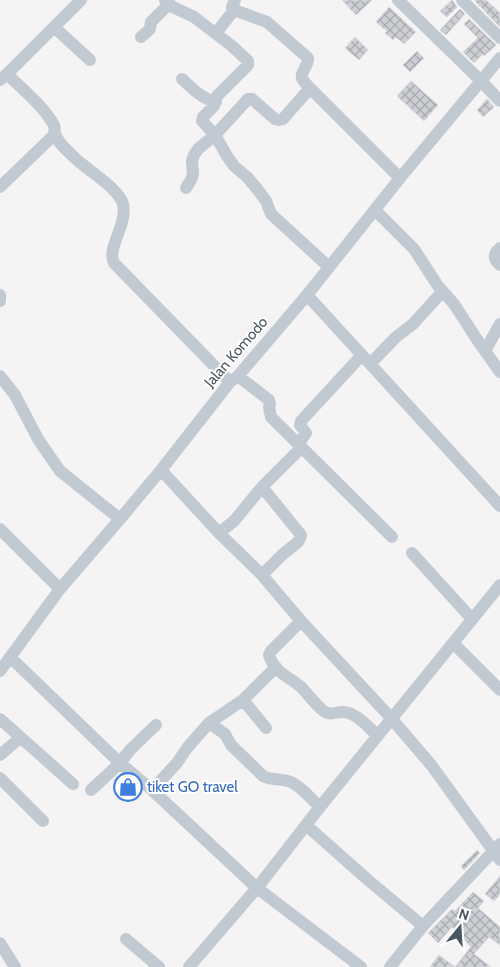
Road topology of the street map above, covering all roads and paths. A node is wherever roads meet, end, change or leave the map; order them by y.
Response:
1 (81, 0) edge
2 (398, 0) edge
3 (462, 0) edge
4 (167, 2) edge
5 (235, 5) edge
6 (54, 27) junction
7 (216, 33) junction
8 (141, 36) dead end
9 (500, 38) edge
10 (500, 58) edge
11 (90, 60) dead end
12 (4, 77) edge
13 (182, 79) dead end
14 (481, 81) junction
15 (310, 88) junction
16 (500, 101) edge
17 (216, 102) junction
18 (55, 134) junction
19 (215, 135) junction
20 (400, 178) junction
21 (0, 187) edge
22 (186, 188) dead end
23 (375, 210) junction
24 (500, 248) edge
25 (500, 264) edge
26 (329, 267) junction
27 (442, 292) junction
28 (0, 295) edge
29 (308, 295) junction
30 (0, 301) edge
31 (500, 324) edge
32 (485, 351) junction
33 (366, 359) junction
34 (500, 372) edge
35 (0, 376) edge
36 (234, 379) junction
37 (300, 445) junction
38 (161, 470) junction
39 (262, 487) junction
40 (500, 506) edge
41 (120, 519) junction
42 (0, 529) edge
43 (219, 533) junction
44 (392, 538) dead end
45 (412, 553) dead end
46 (262, 575) junction
47 (500, 585) edge
48 (60, 589) junction
49 (472, 619) junction
50 (301, 621) junction
51 (453, 643) junction
52 (10, 657) junction
53 (276, 667) junction
54 (0, 671) edge
55 (500, 690) edge
56 (243, 700) junction
57 (391, 718) junction
58 (0, 719) edge
59 (209, 723) junction
60 (156, 725) dead end
61 (266, 728) dead end
62 (378, 736) junction
63 (20, 738) junction
64 (0, 755) edge
65 (120, 763) junction
66 (0, 778) edge
67 (73, 784) dead end
68 (91, 790) dead end
69 (152, 790) junction
70 (320, 807) junction
71 (43, 821) dead end
72 (306, 825) junction
73 (498, 852) edge
74 (257, 888) junction
75 (423, 926) junction
76 (126, 939) dead end
77 (1, 950) edge
78 (15, 967) edge
79 (159, 967) edge
80 (189, 967) edge
81 (361, 967) edge
82 (390, 967) edge

1 - 6 street
2 - 14 street
3 - 9 street
4 - 7 street
4 - 8 street
5 - 7 street
5 - 15 street
6 - 11 street
6 - 12 street
7 - 17 street
10 - 14 street, Jalan Komodo
12 - 18 street
13 - 17 street
14 - 16 street
14 - 20 street, Jalan Komodo
15 - 19 street
15 - 20 street
17 - 19 street
18 - 21 street
18 - 36 street
19 - 22 street
19 - 26 street
20 - 23 street, Jalan Komodo
23 - 26 street, Jalan Komodo
23 - 27 street
24 - 25 street
26 - 29 street, Jalan Komodo
27 - 32 street
27 - 33 street
28 - 30 street
29 - 33 street
29 - 36 street, Jalan Komodo
31 - 32 street
32 - 34 street
33 - 37 street
33 - 40 street
35 - 41 street
36 - 37 street
36 - 38 street, Jalan Komodo
37 - 39 street
37 - 44 street
38 - 41 street, Jalan Komodo
38 - 43 street
39 - 43 street
39 - 46 street
41 - 48 street, Jalan Komodo
42 - 48 street
43 - 46 street
45 - 49 street
46 - 50 street
47 - 49 street
48 - 52 street, Jalan Komodo
49 - 51 street
50 - 53 street
50 - 57 street
51 - 55 street
51 - 57 street
52 - 54 street, Jalan Komodo
52 - 65 street
53 - 56 street
53 - 62 street
56 - 59 street
56 - 61 street
57 - 62 street
57 - 73 street
58 - 63 street
59 - 69 street
59 - 70 street
60 - 65 street
62 - 70 street
63 - 64 street
63 - 67 street
65 - 68 street
65 - 69 street
66 - 71 street
69 - 74 street
70 - 72 street
72 - 74 street
72 - 75 street
73 - 75 street
74 - 80 street
74 - 81 street
75 - 82 street
76 - 79 street
77 - 78 street

